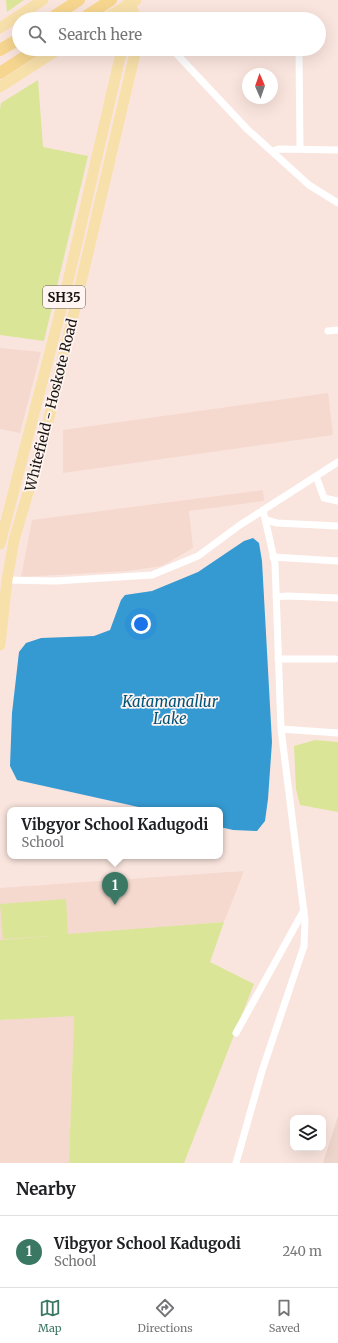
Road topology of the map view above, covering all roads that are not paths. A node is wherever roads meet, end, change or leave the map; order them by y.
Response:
1 (43, 0) edge
2 (79, 0) edge
3 (110, 1) edge
4 (132, 1) edge
5 (25, 12) edge
6 (61, 12) edge
7 (93, 12) edge
8 (117, 12) edge
9 (122, 12) edge
10 (134, 12) edge
11 (12, 20) edge
12 (0, 28) edge
13 (12, 42) edge
14 (0, 50) edge
15 (26, 56) edge
16 (48, 56) edge
17 (120, 56) edge
18 (134, 56) edge
19 (179, 56) edge
20 (299, 56) edge
21 (0, 73) edge
22 (0, 87) edge
23 (300, 149) junction
24 (338, 150) edge
25 (272, 151) junction
26 (338, 202) edge
27 (328, 330) dead end
28 (338, 330) edge
29 (338, 462) edge
30 (316, 476) junction
31 (338, 501) edge
32 (263, 510) junction
33 (6, 520) junction
34 (266, 520) junction
35 (19, 523) junction
36 (338, 526) edge
37 (0, 544) edge
38 (274, 557) junction
39 (338, 561) edge
40 (7, 580) junction
41 (276, 597) junction
42 (338, 598) edge
43 (0, 645) edge
44 (278, 659) junction
45 (335, 659) dead end
46 (282, 729) junction
47 (338, 733) edge
48 (304, 910) junction
49 (236, 1032) dead end
50 (236, 1163) edge

1 - 5 main road
2 - 6 highway
3 - 7 highway
3 - 8 main road
4 - 9 main road
4 - 10 main road
11 - 12 main road
13 - 14 highway
15 - 21 highway
16 - 22 main road
17 - 33 main road, Whitefield - Hoskote Road / SH35
18 - 35 main road, Whitefield - Hoskote Road / SH35
19 - 25 street
20 - 23 street
23 - 24 street
23 - 25 street
25 - 26 street
27 - 28 street
29 - 30 street
30 - 31 street
30 - 32 street
32 - 34 street
32 - 40 street
33 - 35 main road
33 - 37 main road, Whitefield - Hoskote Road / SH35
34 - 36 street
34 - 38 street
35 - 40 main road, Whitefield - Hoskote Road / SH35
38 - 39 street
38 - 41 street
40 - 43 main road, Whitefield - Hoskote Road / SH35
41 - 42 street
41 - 44 street
44 - 45 street
44 - 46 street
46 - 47 street
46 - 48 street
48 - 49 street
48 - 50 street

